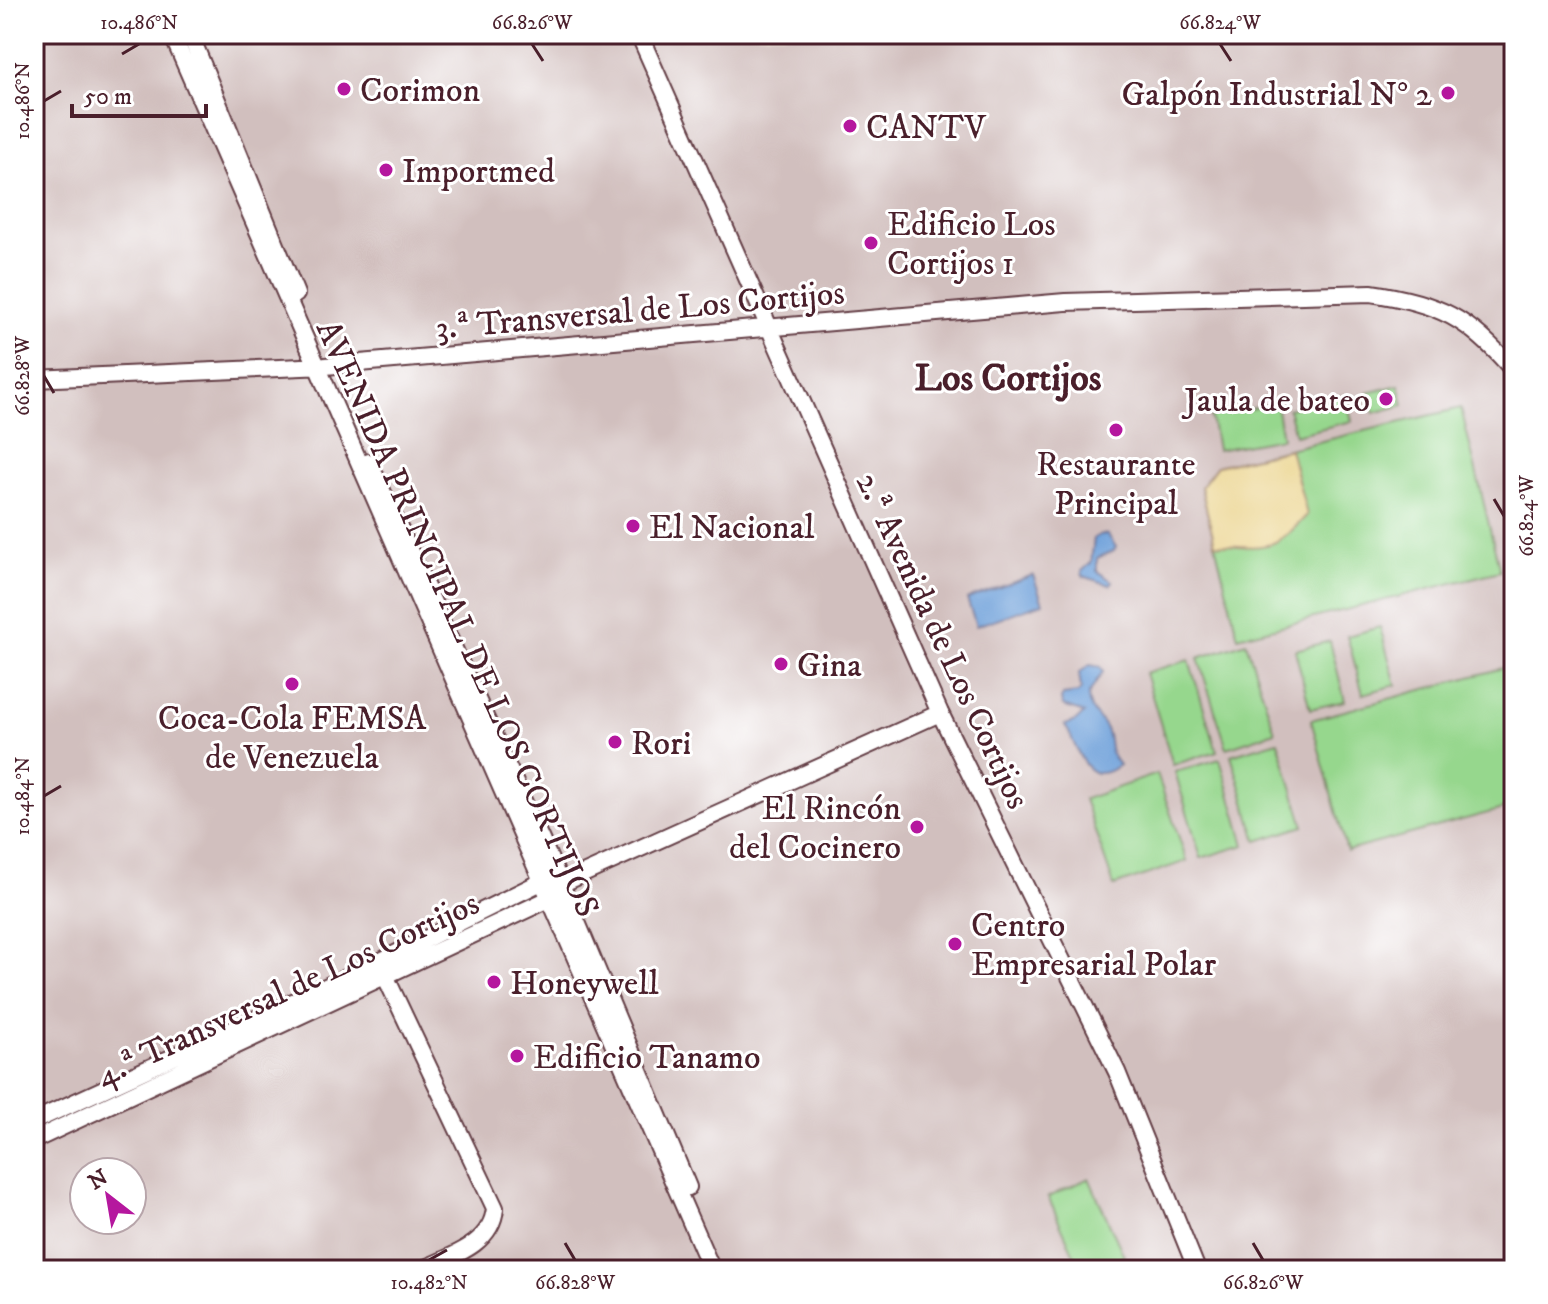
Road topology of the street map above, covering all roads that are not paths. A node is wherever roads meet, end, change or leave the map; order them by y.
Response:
1 (172, 34) edge
2 (190, 34) edge
3 (639, 34) edge
4 (768, 322) junction
5 (319, 363) junction
6 (1514, 371) edge
7 (34, 379) edge
8 (940, 713) junction
9 (541, 882) junction
10 (561, 884) junction
11 (549, 899) junction
12 (382, 969) junction
13 (34, 1121) edge
14 (34, 1140) edge
15 (421, 1270) edge
16 (712, 1270) edge
17 (723, 1270) edge
18 (1197, 1270) edge

1 - 5 street, AVENIDA PRINCIPAL DE LOS CORTIJOS
2 - 5 street, AVENIDA PRINCIPAL DE LOS CORTIJOS
3 - 4 street, 2.ª Avenida de Los Cortijos
4 - 5 street, 3.ª Transversal de Los Cortijos
4 - 6 street, 3.ª Transversal de Los Cortijos
4 - 8 street, 2.ª Avenida de Los Cortijos
5 - 7 street, 3.ª Transversal de Los Cortijos
5 - 9 street, AVENIDA PRINCIPAL DE LOS CORTIJOS
5 - 10 street, AVENIDA PRINCIPAL DE LOS CORTIJOS
8 - 10 street, 4.ª Transversal de Los Cortijos
8 - 18 street, 2.ª Avenida de Los Cortijos
9 - 10 street, 4.ª Transversal de Los Cortijos
9 - 11 street, AVENIDA PRINCIPAL DE LOS CORTIJOS
9 - 12 street, 4.ª Transversal de Los Cortijos
10 - 11 street, 4.ª Transversal de Los Cortijos
10 - 17 street, AVENIDA PRINCIPAL DE LOS CORTIJOS
11 - 12 street, 4.ª Transversal de Los Cortijos
11 - 16 street, AVENIDA PRINCIPAL DE LOS CORTIJOS
12 - 13 street, 4.ª Transversal de Los Cortijos
12 - 14 street, 4.ª Transversal de Los Cortijos
12 - 15 street

